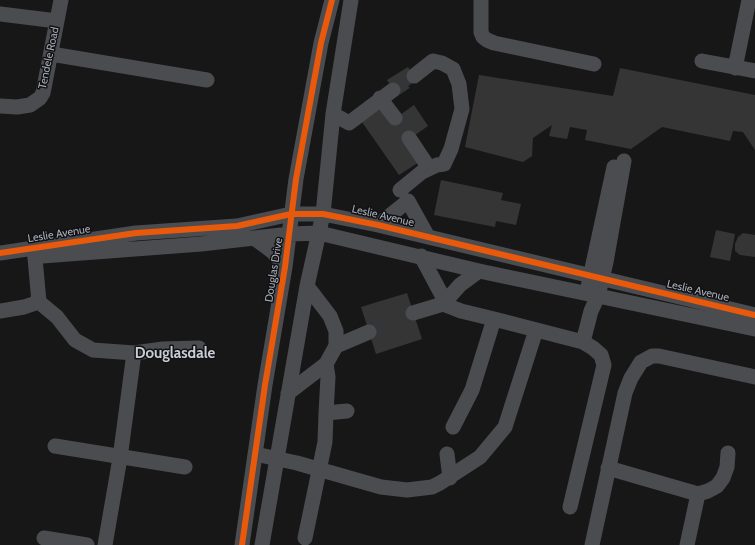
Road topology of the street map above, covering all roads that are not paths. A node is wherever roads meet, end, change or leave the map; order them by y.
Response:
1 (61, 0) edge
2 (332, 0) edge
3 (351, 0) edge
4 (482, 0) edge
5 (749, 0) edge
6 (0, 14) edge
7 (57, 21) junction
8 (51, 54) junction
9 (702, 61) dead end
10 (594, 64) dead end
11 (735, 68) junction
12 (755, 72) edge
13 (414, 76) tunnel mouth
14 (207, 80) dead end
15 (393, 90) tunnel mouth
16 (380, 98) junction
17 (0, 106) edge
18 (333, 114) junction
19 (395, 118) tunnel mouth
20 (409, 138) tunnel mouth
21 (620, 161) dead end
22 (429, 168) junction
23 (400, 190) dead end
24 (291, 214) junction
25 (323, 214) junction
26 (378, 225) junction
27 (319, 233) junction
28 (290, 234) junction
29 (428, 237) junction
30 (254, 238) junction
31 (35, 252) junction
32 (6, 253) edge
33 (421, 256) junction
34 (285, 267) junction
35 (479, 271) junction
36 (596, 278) junction
37 (307, 286) junction
38 (593, 295) junction
39 (39, 302) junction
40 (444, 302) junction
41 (0, 311) edge
42 (413, 313) tunnel mouth
43 (755, 316) edge
44 (494, 319) junction
45 (755, 329) edge
46 (536, 330) junction
47 (369, 332) tunnel mouth
48 (583, 342) junction
49 (336, 346) junction
50 (199, 348) dead end
51 (134, 353) junction
52 (326, 364) junction
53 (755, 377) edge
54 (288, 393) junction
55 (347, 411) dead end
56 (326, 413) junction
57 (453, 427) dead end
58 (55, 446) dead end
59 (728, 453) dead end
60 (255, 454) junction
61 (447, 454) dead end
62 (120, 458) junction
63 (277, 459) junction
64 (185, 467) dead end
65 (608, 468) junction
66 (318, 469) junction
67 (450, 478) junction
68 (698, 494) junction
69 (570, 507) dead end
70 (44, 538) dead end
71 (305, 538) dead end
72 (87, 545) edge
73 (106, 545) edge
74 (242, 545) edge
75 (262, 545) edge
76 (592, 545) edge
77 (687, 545) edge

1 - 7 street, Tendele Road
2 - 24 street, Douglas Drive
3 - 18 street
4 - 10 street
5 - 11 street
6 - 7 street
7 - 8 street, Tendele Road
8 - 14 street
8 - 17 street, Tendele Road
9 - 11 street
11 - 12 street
13 - 22 street
15 - 16 street
16 - 18 street
16 - 19 street
18 - 25 street
20 - 22 street
21 - 36 street
22 - 23 street
24 - 25 street, Leslie Avenue
24 - 28 street, Douglas Drive
24 - 31 street, Leslie Avenue
25 - 26 street, Leslie Avenue
25 - 27 street
26 - 29 street, Leslie Avenue
26 - 29 street
27 - 28 street, Leslie Avenue
27 - 33 street, Leslie Avenue
27 - 37 street
28 - 30 street, Leslie Avenue
28 - 34 street, Douglas Drive
29 - 36 street, Leslie Avenue
30 - 31 street, Leslie Avenue
30 - 34 street
31 - 32 street, Leslie Avenue
31 - 39 street
33 - 35 street, Leslie Avenue
33 - 40 street
34 - 60 street, Douglas Drive
35 - 38 street, Leslie Avenue
35 - 40 street
36 - 38 street
36 - 43 street, Leslie Avenue
37 - 49 street
37 - 54 street
38 - 45 street, Leslie Avenue
38 - 48 street
39 - 41 street
39 - 51 street
40 - 42 street
40 - 44 street
44 - 46 street
44 - 57 street
46 - 48 street
46 - 67 street
47 - 49 street
48 - 69 street
49 - 52 street
50 - 51 street
51 - 62 street
52 - 54 street
52 - 56 street
53 - 65 street
54 - 63 street
55 - 56 street
56 - 66 street
58 - 62 street
59 - 68 street
60 - 63 street
60 - 74 street, Douglas Drive
61 - 67 street
62 - 64 street
62 - 73 street
63 - 66 street
63 - 75 street
65 - 68 street
65 - 76 street
66 - 67 street
66 - 71 street
68 - 77 street
70 - 72 street

